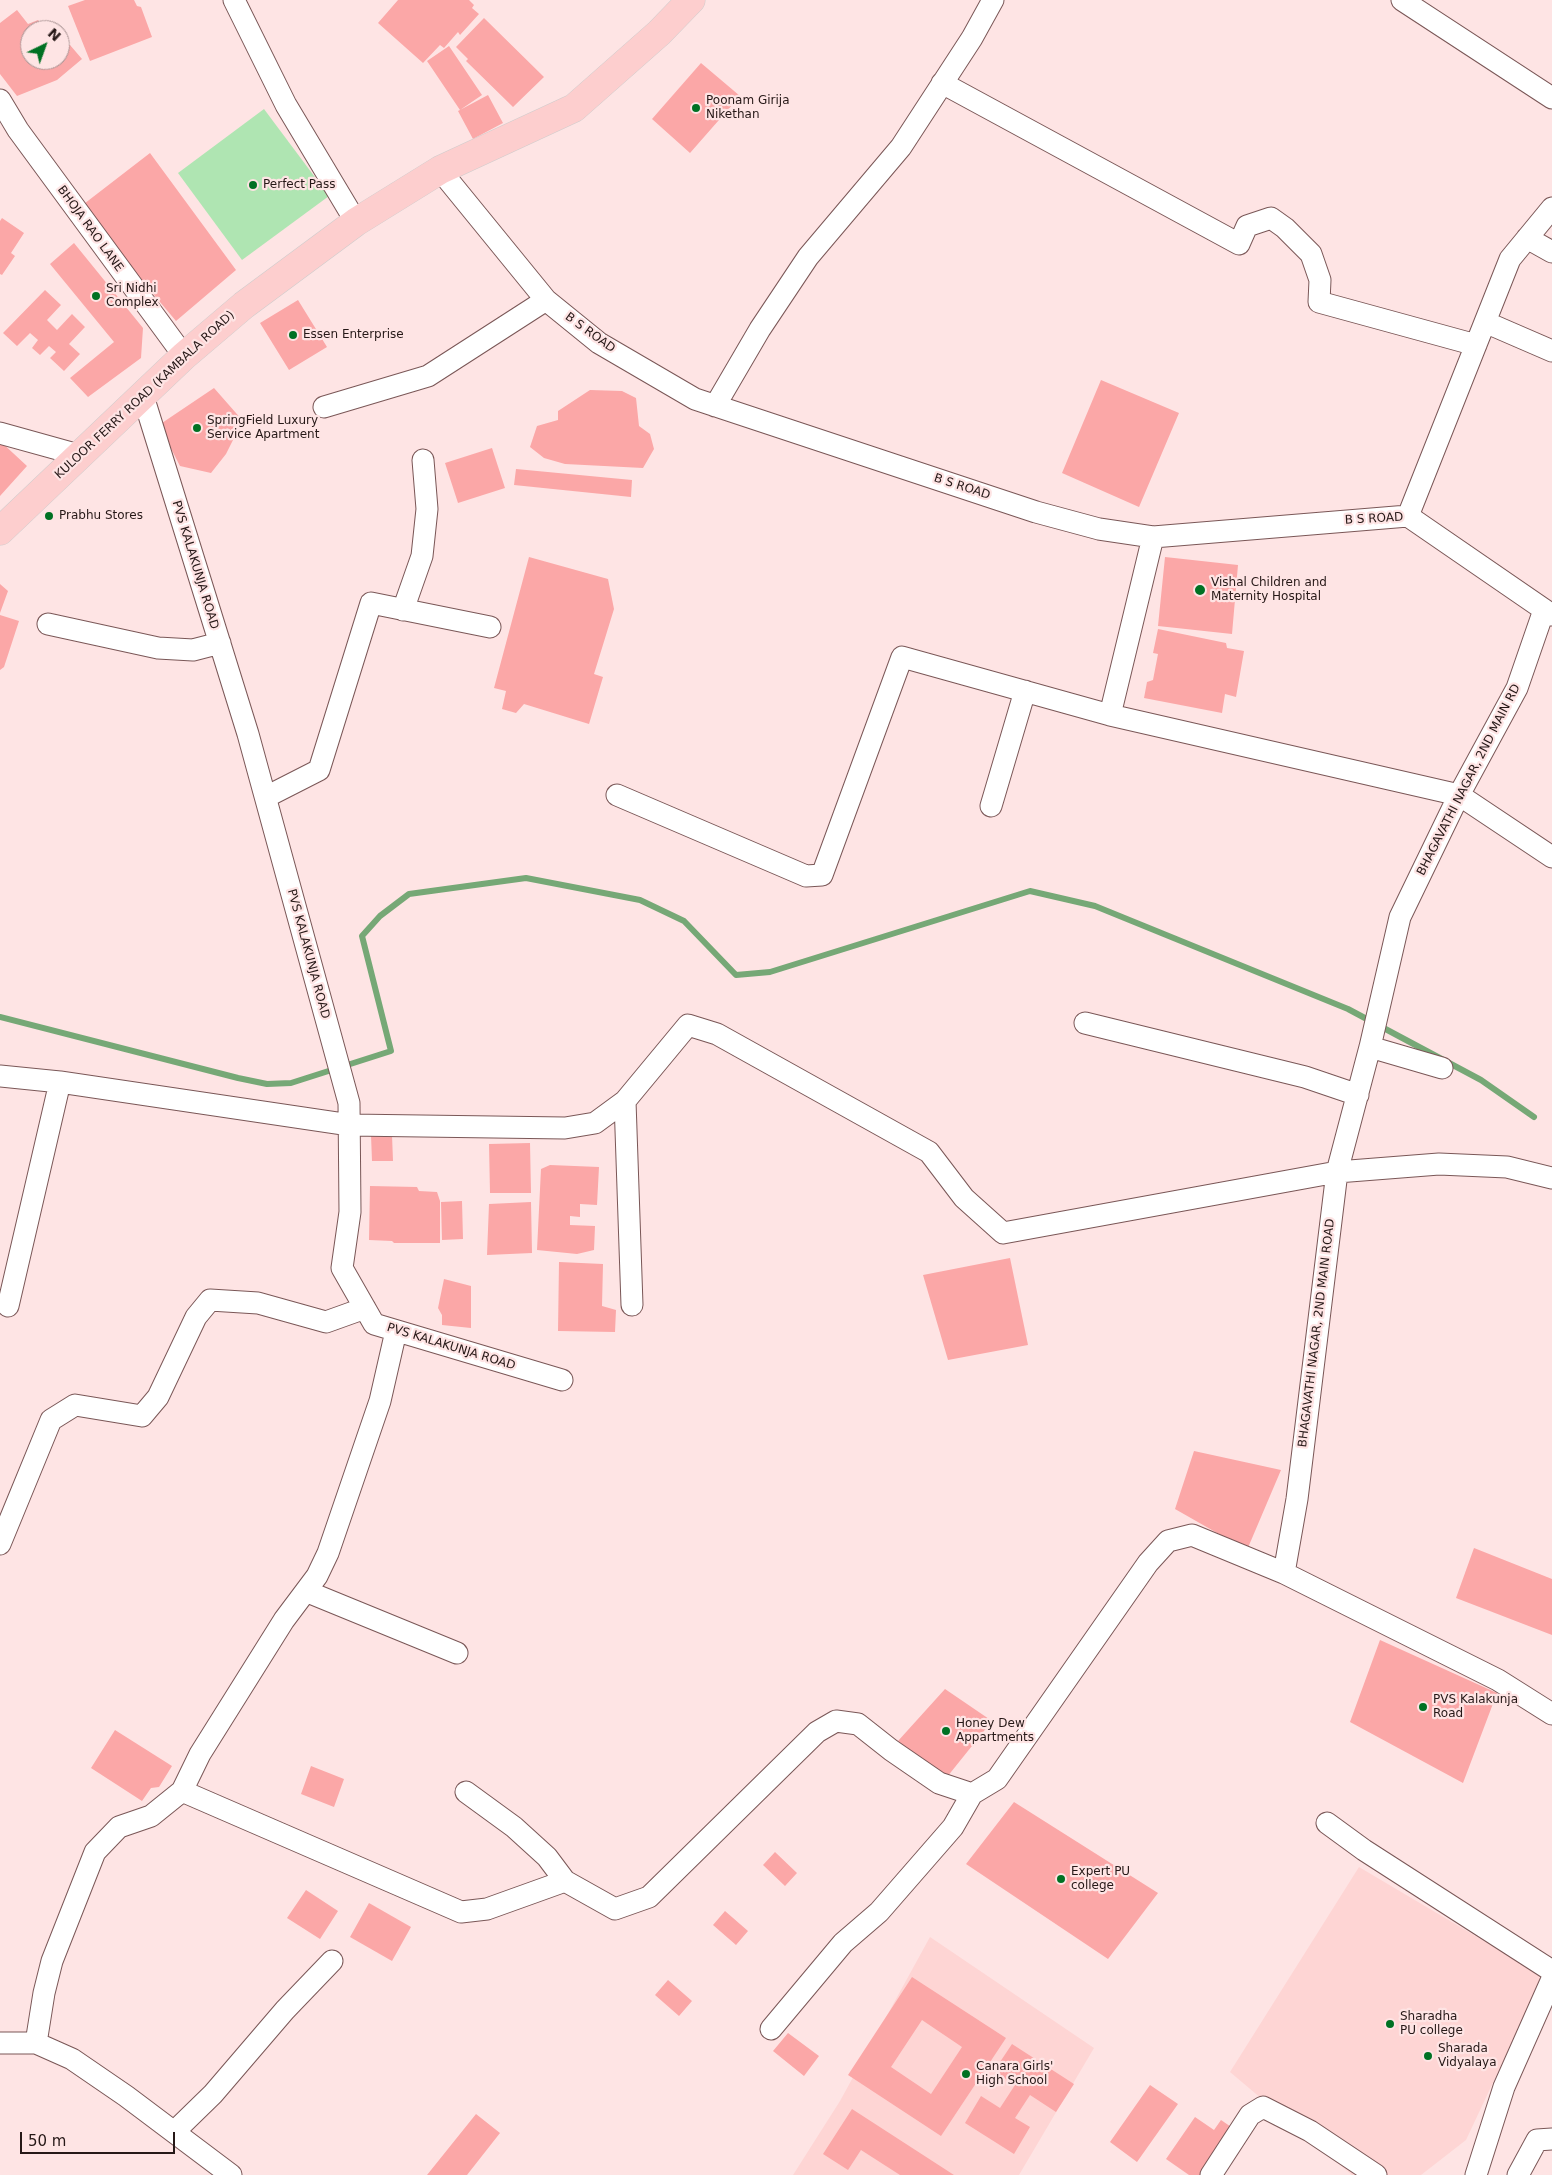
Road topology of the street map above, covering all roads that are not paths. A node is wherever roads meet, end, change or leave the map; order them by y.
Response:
1 (690, 0) edge
2 (993, 0) edge
3 (1402, 0) edge
4 (242, 3) edge
5 (942, 83) junction
6 (1552, 98) edge
7 (0, 100) edge
8 (440, 170) junction
9 (1552, 208) edge
10 (356, 222) junction
11 (1527, 238) junction
12 (1552, 252) edge
13 (546, 300) junction
14 (1485, 322) junction
15 (1476, 345) junction
16 (1552, 351) edge
17 (184, 356) junction
18 (143, 396) junction
19 (715, 406) junction
20 (324, 407) dead end
21 (0, 433) edge
22 (80, 455) junction
23 (423, 460) dead end
24 (1408, 516) junction
25 (0, 531) edge
26 (1153, 537) junction
27 (403, 610) junction
28 (1548, 613) edge
29 (48, 624) dead end
30 (490, 627) dead end
31 (220, 643) junction
32 (1025, 691) junction
33 (1110, 715) junction
34 (618, 795) dead end
35 (1459, 795) junction
36 (266, 797) junction
37 (990, 806) dead end
38 (1552, 857) edge
39 (1085, 1023) dead end
40 (1371, 1043) junction
41 (1442, 1068) dead end
42 (0, 1076) edge
43 (60, 1082) junction
44 (1358, 1094) junction
45 (625, 1101) junction
46 (350, 1125) junction
47 (1337, 1172) junction
48 (1552, 1178) edge
49 (632, 1305) dead end
50 (8, 1306) dead end
51 (365, 1308) junction
52 (396, 1331) junction
53 (562, 1380) dead end
54 (0, 1544) edge
55 (1284, 1573) junction
56 (308, 1592) junction
57 (457, 1653) dead end
58 (1552, 1714) edge
59 (182, 1791) junction
60 (466, 1792) dead end
61 (972, 1794) junction
62 (1327, 1823) dead end
63 (565, 1882) junction
64 (332, 1961) dead end
65 (1552, 1971) edge
66 (1552, 1980) edge
67 (770, 2029) dead end
68 (36, 2042) junction
69 (0, 2043) edge
70 (174, 2132) junction
71 (1552, 2139) edge
72 (231, 2175) edge
73 (1211, 2175) edge
74 (1376, 2175) edge
75 (1476, 2175) edge
76 (1518, 2175) edge

1 - 8 main road, KULOOR FERRY ROAD (KAMBALA ROAD)
2 - 5 street
3 - 6 street
4 - 10 street
5 - 15 street
5 - 19 street
7 - 17 street, BHOJA RAO LANE
8 - 10 main road, KULOOR FERRY ROAD (KAMBALA ROAD)
8 - 13 street, B S ROAD
9 - 11 street
10 - 17 main road, KULOOR FERRY ROAD (KAMBALA ROAD)
11 - 12 street
11 - 14 street
13 - 19 street, B S ROAD
13 - 20 street
14 - 15 street
14 - 16 street
15 - 24 street
17 - 18 main road, KULOOR FERRY ROAD (KAMBALA ROAD)
18 - 22 main road, KULOOR FERRY ROAD (KAMBALA ROAD)
18 - 31 street, PVS KALAKUNJA ROAD
19 - 26 street, B S ROAD
21 - 22 street
22 - 25 main road, KULOOR FERRY ROAD (KAMBALA ROAD)
23 - 27 street
24 - 26 street, B S ROAD
24 - 28 street, B S ROAD
26 - 33 street
27 - 30 street
27 - 36 street
28 - 35 street, BHAGAVATHI NAGAR, 2ND MAIN RD
29 - 31 street
31 - 36 street, PVS KALAKUNJA ROAD
32 - 33 street
32 - 34 street
32 - 37 street
33 - 35 street
35 - 38 street
35 - 40 street, BHAGAVATHI NAGAR, 2ND MAIN RD
36 - 46 street, PVS KALAKUNJA ROAD
39 - 44 street
40 - 41 street
40 - 44 street, BHAGAVATHI NAGAR, 2ND MAIN RD
42 - 43 street
43 - 46 street
43 - 50 street
44 - 47 street, BHAGAVATHI NAGAR, 2ND MAIN ROAD
45 - 46 street
45 - 47 street
45 - 49 street
46 - 51 street, PVS KALAKUNJA ROAD
47 - 48 street
47 - 55 street, BHAGAVATHI NAGAR, 2ND MAIN ROAD
51 - 52 street, PVS KALAKUNJA ROAD
51 - 54 street
52 - 53 street, PVS KALAKUNJA ROAD
52 - 56 street
55 - 58 street
55 - 61 street
56 - 57 street
56 - 59 street
59 - 63 street
59 - 68 street
60 - 63 street
61 - 63 street
61 - 67 street
62 - 65 street
64 - 70 street
66 - 75 street
68 - 69 street
68 - 70 street
70 - 72 street
71 - 76 street
73 - 74 street

